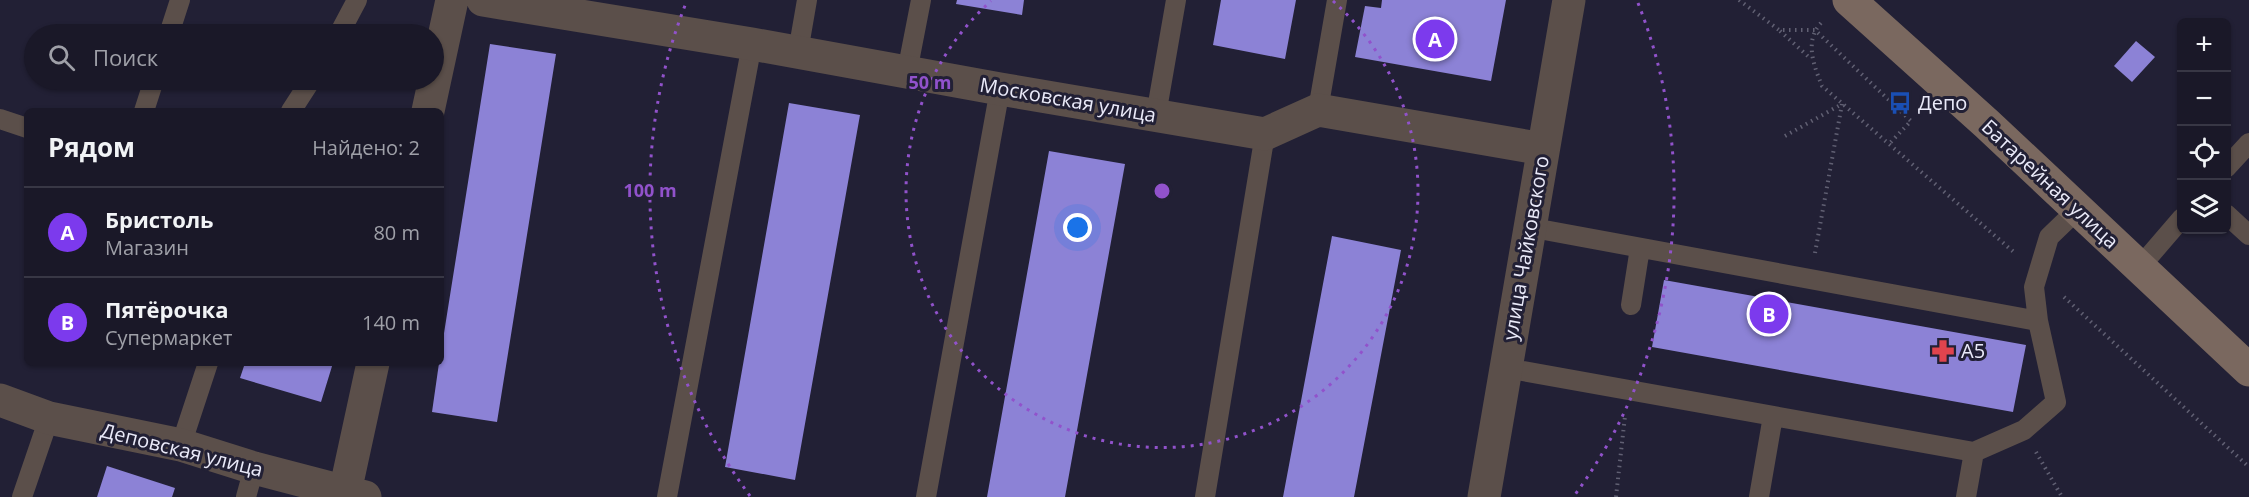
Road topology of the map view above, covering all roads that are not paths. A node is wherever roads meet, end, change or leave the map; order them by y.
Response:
1 (180, 0) edge
2 (357, 0) edge
3 (452, 0) edge
4 (483, 0) edge
5 (807, 0) edge
6 (921, 0) edge
7 (1176, 0) edge
8 (1337, 0) edge
9 (1569, 0) edge
10 (1850, 0) edge
11 (172, 24) edge
12 (344, 24) edge
13 (444, 37) edge
14 (752, 44) junction
15 (798, 52) junction
16 (908, 72) junction
17 (1000, 89) junction
18 (151, 90) edge
19 (305, 90) edge
20 (433, 90) edge
21 (145, 108) edge
22 (293, 108) edge
23 (429, 108) edge
24 (1318, 110) junction
25 (1156, 115) junction
26 (0, 119) edge
27 (24, 127) edge
28 (1265, 134) junction
29 (2249, 143) edge
30 (1543, 149) junction
31 (2231, 163) edge
32 (2077, 210) junction
33 (2231, 219) edge
34 (2177, 223) edge
35 (1528, 227) junction
36 (2249, 235) edge
37 (1640, 248) junction
38 (2139, 268) junction
39 (1631, 305) dead end
40 (2038, 321) junction
41 (207, 366) edge
42 (373, 366) edge
43 (1506, 368) junction
44 (2249, 370) edge
45 (0, 400) edge
46 (1773, 416) junction
47 (50, 418) junction
48 (181, 445) junction
49 (1974, 452) junction
50 (250, 483) edge
51 (355, 495) edge
52 (22, 497) edge
53 (667, 497) edge
54 (926, 497) edge
55 (1205, 497) edge
56 (1484, 497) edge
57 (1759, 497) edge
58 (1966, 497) edge

1 - 11 lane
2 - 12 lane
3 - 13 street
4 - 14 street, Московская улица
5 - 15 lane
6 - 16 lane
7 - 25 lane
8 - 24 lane
9 - 30 street, улица Чайковского
10 - 32 main road, Батарейная улица
14 - 15 street, Московская улица
14 - 53 lane
15 - 16 street, Московская улица
16 - 17 street, Московская улица
17 - 25 street, Московская улица
17 - 54 lane
18 - 21 lane
19 - 22 lane
20 - 23 street
24 - 28 street
24 - 30 street
25 - 28 street, Московская улица
26 - 27 lane
28 - 55 lane
29 - 31 lane
30 - 35 street, улица Чайковского
32 - 38 main road, Батарейная улица
32 - 40 lane
33 - 36 lane
34 - 38 lane
35 - 37 lane
35 - 43 street, улица Чайковского
37 - 39 lane
37 - 40 lane
38 - 44 main road, Батарейная улица
40 - 49 lane
41 - 48 lane
42 - 51 street
43 - 46 lane
43 - 56 street, улица Чайковского
45 - 47 street, Деповская улица
46 - 49 lane
46 - 57 lane
47 - 48 street, Деповская улица
47 - 52 lane
48 - 50 street, Деповская улица
49 - 58 lane
50 - 51 street, Деповская улица

